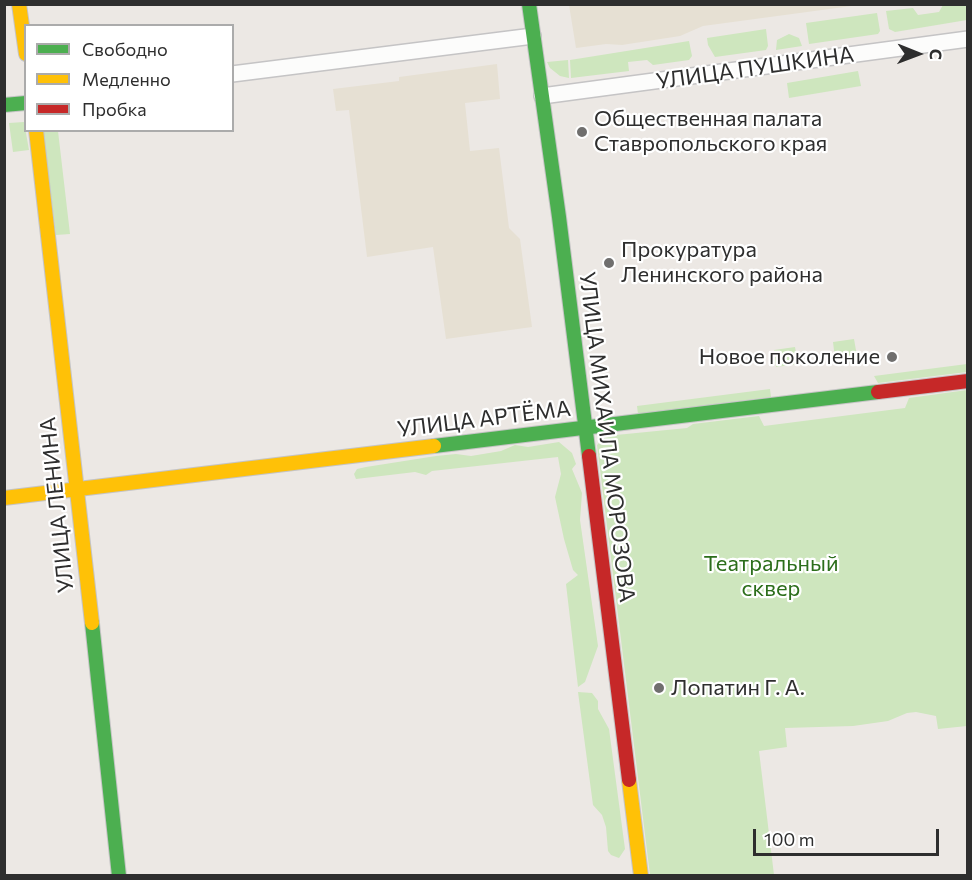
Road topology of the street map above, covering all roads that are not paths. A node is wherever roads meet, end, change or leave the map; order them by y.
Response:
1 (19, 4) edge
2 (529, 4) edge
3 (533, 36) junction
4 (968, 39) edge
5 (24, 40) edge
6 (234, 74) edge
7 (542, 96) junction
8 (24, 103) edge
9 (4, 105) edge
10 (36, 132) edge
11 (968, 381) edge
12 (585, 428) junction
13 (77, 488) junction
14 (4, 498) edge
15 (119, 876) edge
16 (641, 876) edge

1 - 5 main road
2 - 3 main road, УЛИЦА МИХАИЛА МОРОЗОВА
3 - 6 street
3 - 7 main road, УЛИЦА МИХАИЛА МОРОЗОВА
4 - 7 street, УЛИЦА ПУШКИНА
7 - 12 main road, УЛИЦА МИХАИЛА МОРОЗОВА
8 - 9 main road
10 - 13 main road, УЛИЦА ЛЕНИНА
11 - 12 main road, УЛИЦА АРТЁМА
12 - 13 main road, УЛИЦА АРТЁМА
12 - 16 main road, УЛИЦА МИХАИЛА МОРОЗОВА
13 - 14 main road, УЛИЦА АРТЁМА
13 - 15 main road, УЛИЦА ЛЕНИНА

